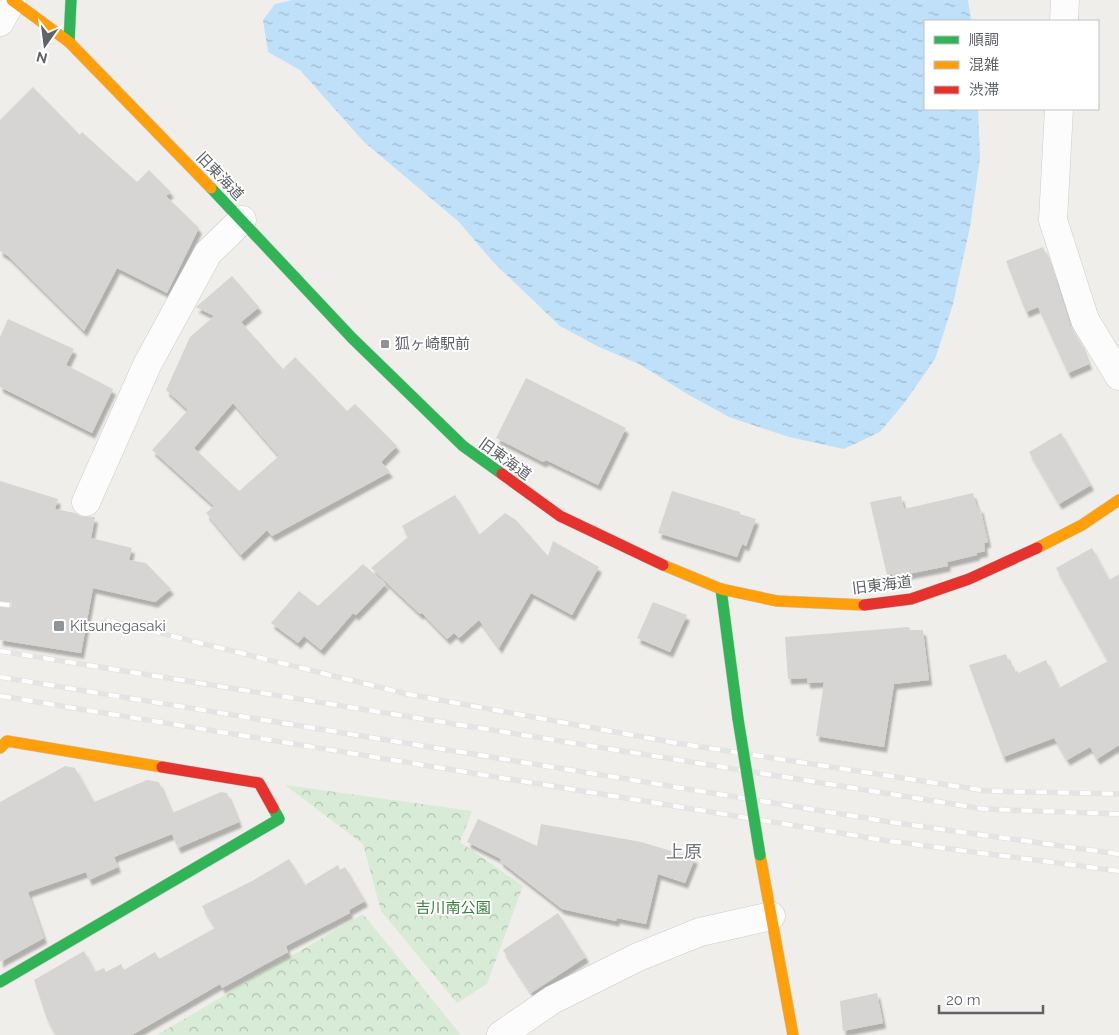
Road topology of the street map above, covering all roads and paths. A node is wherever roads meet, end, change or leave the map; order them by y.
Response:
1 (12, 0) edge
2 (71, 0) edge
3 (1065, 0) edge
4 (1064, 20) edge
5 (0, 22) edge
6 (68, 42) junction
7 (1059, 110) edge
8 (242, 220) junction
9 (1119, 376) edge
10 (1119, 500) edge
11 (86, 502) dead end
12 (721, 589) junction
13 (0, 748) edge
14 (771, 916) junction
15 (0, 982) edge
16 (501, 1035) edge
17 (793, 1035) edge

1 - 5 street
1 - 6 street, 旧東海道
2 - 6 street
3 - 4 street
6 - 8 street, 旧東海道
7 - 9 street
8 - 11 street
8 - 12 street, 旧東海道
10 - 12 street, 旧東海道
12 - 14 street, bridge
13 - 15 street
14 - 16 street
14 - 17 street

